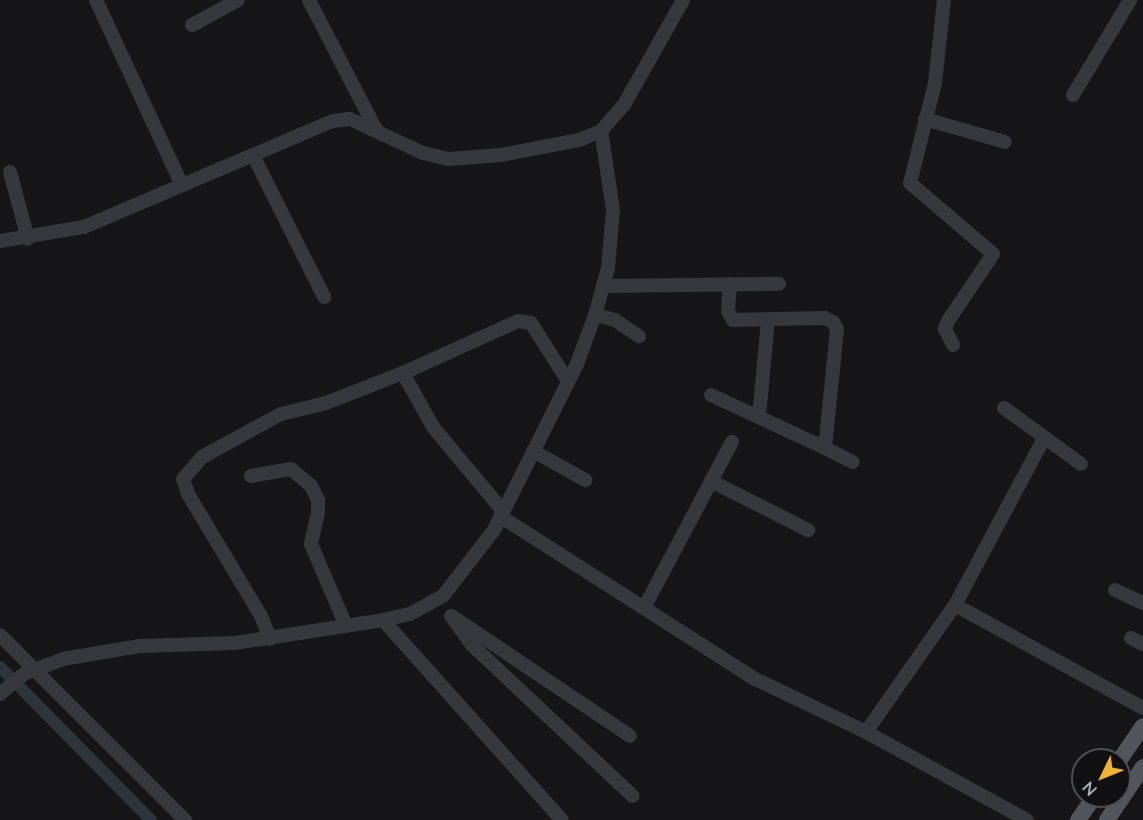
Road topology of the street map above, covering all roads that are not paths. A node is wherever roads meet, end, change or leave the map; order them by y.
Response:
1 (96, 0) edge
2 (238, 0) edge
3 (309, 0) edge
4 (683, 0) edge
5 (944, 0) edge
6 (1130, 0) edge
7 (192, 25) dead end
8 (1073, 95) dead end
9 (925, 119) junction
10 (376, 130) junction
11 (601, 131) junction
12 (1005, 142) dead end
13 (254, 155) junction
14 (9, 172) dead end
15 (182, 185) junction
16 (28, 239) junction
17 (0, 241) edge
18 (730, 284) junction
19 (779, 284) dead end
20 (603, 286) junction
21 (324, 297) dead end
22 (595, 315) junction
23 (768, 320) junction
24 (639, 336) dead end
25 (953, 345) dead end
26 (403, 373) junction
27 (568, 381) junction
28 (711, 395) dead end
29 (1004, 408) dead end
30 (759, 417) junction
31 (1043, 440) junction
32 (732, 442) dead end
33 (825, 448) junction
34 (533, 451) junction
35 (853, 462) dead end
36 (1081, 464) dead end
37 (251, 476) dead end
38 (585, 480) dead end
39 (711, 482) junction
40 (501, 514) junction
41 (808, 530) dead end
42 (1115, 590) dead end
43 (435, 602) junction
44 (1143, 603) edge
45 (955, 605) junction
46 (644, 608) junction
47 (451, 616) junction
48 (383, 620) junction
49 (346, 626) junction
50 (0, 635) edge
51 (270, 639) junction
52 (30, 672) junction
53 (1, 693) edge
54 (1143, 708) edge
55 (1143, 726) edge
56 (866, 732) junction
57 (630, 736) dead end
58 (1128, 748) edge
59 (1143, 767) edge
60 (633, 796) dead end
61 (185, 820) edge
62 (562, 820) edge
63 (1028, 820) edge
64 (1107, 820) edge

1 - 15 street
2 - 7 street
3 - 10 street
4 - 11 street
5 - 9 street
6 - 8 street
9 - 12 street
9 - 25 street
10 - 11 street
10 - 13 street
11 - 20 street
13 - 15 street
13 - 21 street
14 - 16 street
15 - 16 street
16 - 17 street
18 - 19 street
18 - 20 street
18 - 23 street
20 - 22 street
22 - 24 street
22 - 27 street
23 - 30 street
23 - 33 street
26 - 27 street
26 - 40 street
26 - 51 street
27 - 34 street
28 - 30 street
29 - 31 street
30 - 33 street
31 - 36 street
31 - 45 street
32 - 39 street
33 - 35 street
34 - 38 street
34 - 40 street
37 - 49 street
39 - 41 street
39 - 46 street
40 - 43 street
40 - 46 street
42 - 44 street
43 - 47 street
43 - 48 street
45 - 54 street
45 - 56 street
46 - 56 street
47 - 57 street
47 - 60 street
48 - 49 street
48 - 62 street
49 - 51 street
50 - 52 street
51 - 52 street
52 - 53 street
52 - 61 street
55 - 58 main road
56 - 63 street
59 - 64 main road

